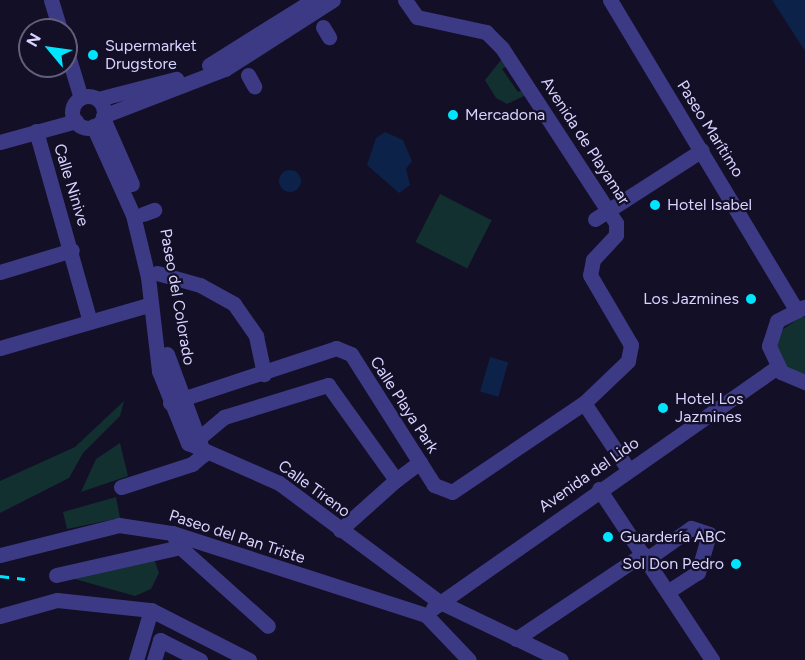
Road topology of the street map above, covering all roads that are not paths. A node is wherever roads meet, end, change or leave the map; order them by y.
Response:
1 (51, 0) edge
2 (313, 0) edge
3 (333, 0) edge
4 (405, 0) edge
5 (417, 0) edge
6 (610, 0) edge
7 (56, 18) edge
8 (430, 21) junction
9 (71, 78) edge
10 (98, 99) junction
11 (77, 109) junction
12 (100, 120) junction
13 (36, 131) junction
14 (0, 132) edge
15 (0, 142) edge
16 (702, 150) junction
17 (609, 209) junction
18 (595, 219) dead end
19 (72, 250) junction
20 (0, 272) edge
21 (157, 273) junction
22 (151, 304) junction
23 (801, 308) edge
24 (90, 322) junction
25 (0, 348) edge
26 (777, 367) junction
27 (264, 374) junction
28 (805, 382) edge
29 (175, 401) junction
30 (584, 403) junction
31 (199, 438) junction
32 (204, 454) junction
33 (420, 462) junction
34 (628, 469) junction
35 (396, 480) junction
36 (121, 487) dead end
37 (599, 489) junction
38 (340, 530) junction
39 (172, 533) junction
40 (180, 547) junction
41 (0, 555) edge
42 (645, 556) junction
43 (56, 575) dead end
44 (669, 591) junction
45 (438, 601) junction
46 (151, 610) junction
47 (426, 615) junction
48 (0, 616) edge
49 (268, 626) dead end
50 (516, 639) junction
51 (141, 643) junction
52 (156, 654) edge
53 (136, 660) edge
54 (200, 660) edge
55 (249, 660) edge
56 (469, 660) edge
57 (561, 660) edge
58 (712, 660) edge

1 - 7 street
2 - 10 street
3 - 12 street
4 - 8 street, Avenida de Playamar
5 - 8 street
6 - 16 street, Paseo Marítimo
8 - 17 street, Avenida de Playamar
9 - 11 street
10 - 11 street
10 - 12 street
11 - 12 street
11 - 13 street
11 - 14 street
12 - 21 street, Paseo del Colorado
12 - 22 street, Paseo del Colorado
13 - 15 street
13 - 19 street, Calle Ninive
16 - 17 street
16 - 23 street, Paseo Marítimo
17 - 18 street
17 - 30 street, Avenida de Playamar
19 - 20 street
19 - 24 street, Calle Ninive
21 - 27 street
21 - 29 street, Paseo del Colorado
22 - 24 street
22 - 29 street, Paseo del Colorado
23 - 26 street
24 - 25 street
26 - 28 street
26 - 34 street, Avenida del Lido
27 - 29 street, Calle Playa Park
27 - 33 street, Calle Playa Park
29 - 31 street, Paseo del Colorado
29 - 32 street, Paseo del Colorado
30 - 33 street, Calle Playa Park
30 - 34 street
31 - 32 street, Paseo del Colorado
31 - 35 street
32 - 36 street
32 - 38 street, Calle Tireno
33 - 35 street
34 - 37 street, Avenida del Lido
35 - 38 street
37 - 42 street
37 - 45 street, Avenida del Lido
38 - 45 street, Calle Tireno
39 - 40 street
39 - 41 street, Paseo del Pan Triste
39 - 47 street, Paseo del Pan Triste
40 - 43 street
40 - 49 street
42 - 44 street
42 - 44 street
42 - 50 street
44 - 58 street
45 - 47 street, Avenida del Lido
45 - 50 street, Calle Tireno
46 - 48 street
46 - 51 street
46 - 55 street
47 - 56 street
50 - 57 street, Calle Tireno
51 - 52 street
51 - 53 street
52 - 54 street

